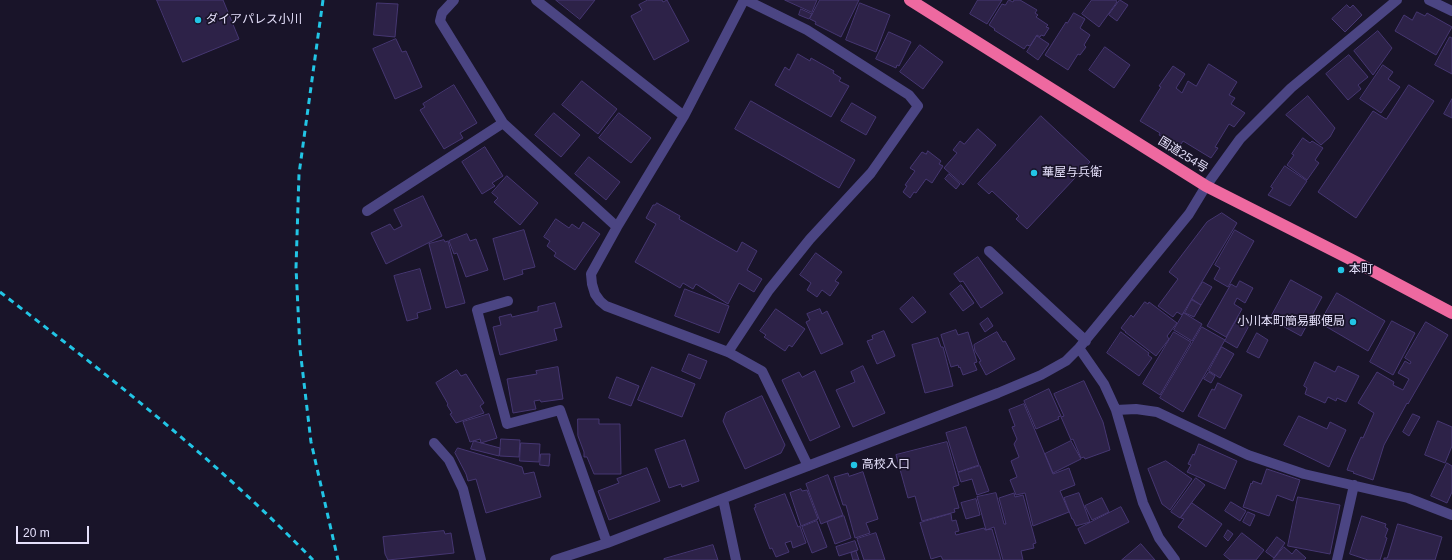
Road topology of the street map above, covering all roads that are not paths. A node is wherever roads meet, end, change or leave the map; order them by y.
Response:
1 (454, 0) edge
2 (536, 0) edge
3 (745, 0) edge
4 (910, 0) edge
5 (1397, 0) edge
6 (1429, 0) edge
7 (1452, 11) edge
8 (684, 116) junction
9 (503, 123) junction
10 (1206, 186) junction
11 (367, 211) dead end
12 (617, 227) junction
13 (989, 252) dead end
14 (508, 301) dead end
15 (1452, 313) edge
16 (1083, 344) junction
17 (728, 352) junction
18 (1116, 410) junction
19 (434, 443) dead end
20 (808, 466) junction
21 (1354, 485) junction
22 (723, 499) junction
23 (1452, 515) edge
24 (607, 543) junction
25 (481, 560) edge
26 (555, 560) edge
27 (736, 560) edge
28 (1175, 560) edge
29 (1338, 560) edge

1 - 9 street
2 - 8 street
3 - 8 street
3 - 17 street
4 - 10 highway, 国道254号
5 - 10 street
6 - 7 street
8 - 12 street
9 - 11 street
9 - 12 street
10 - 15 highway, 国道254号
10 - 16 street
12 - 17 street
13 - 16 street
14 - 24 street
16 - 18 street
16 - 20 street
17 - 20 street
18 - 21 street
18 - 28 street
19 - 25 street
20 - 22 street
21 - 23 street
21 - 29 street
22 - 24 street
22 - 27 street
24 - 26 street

